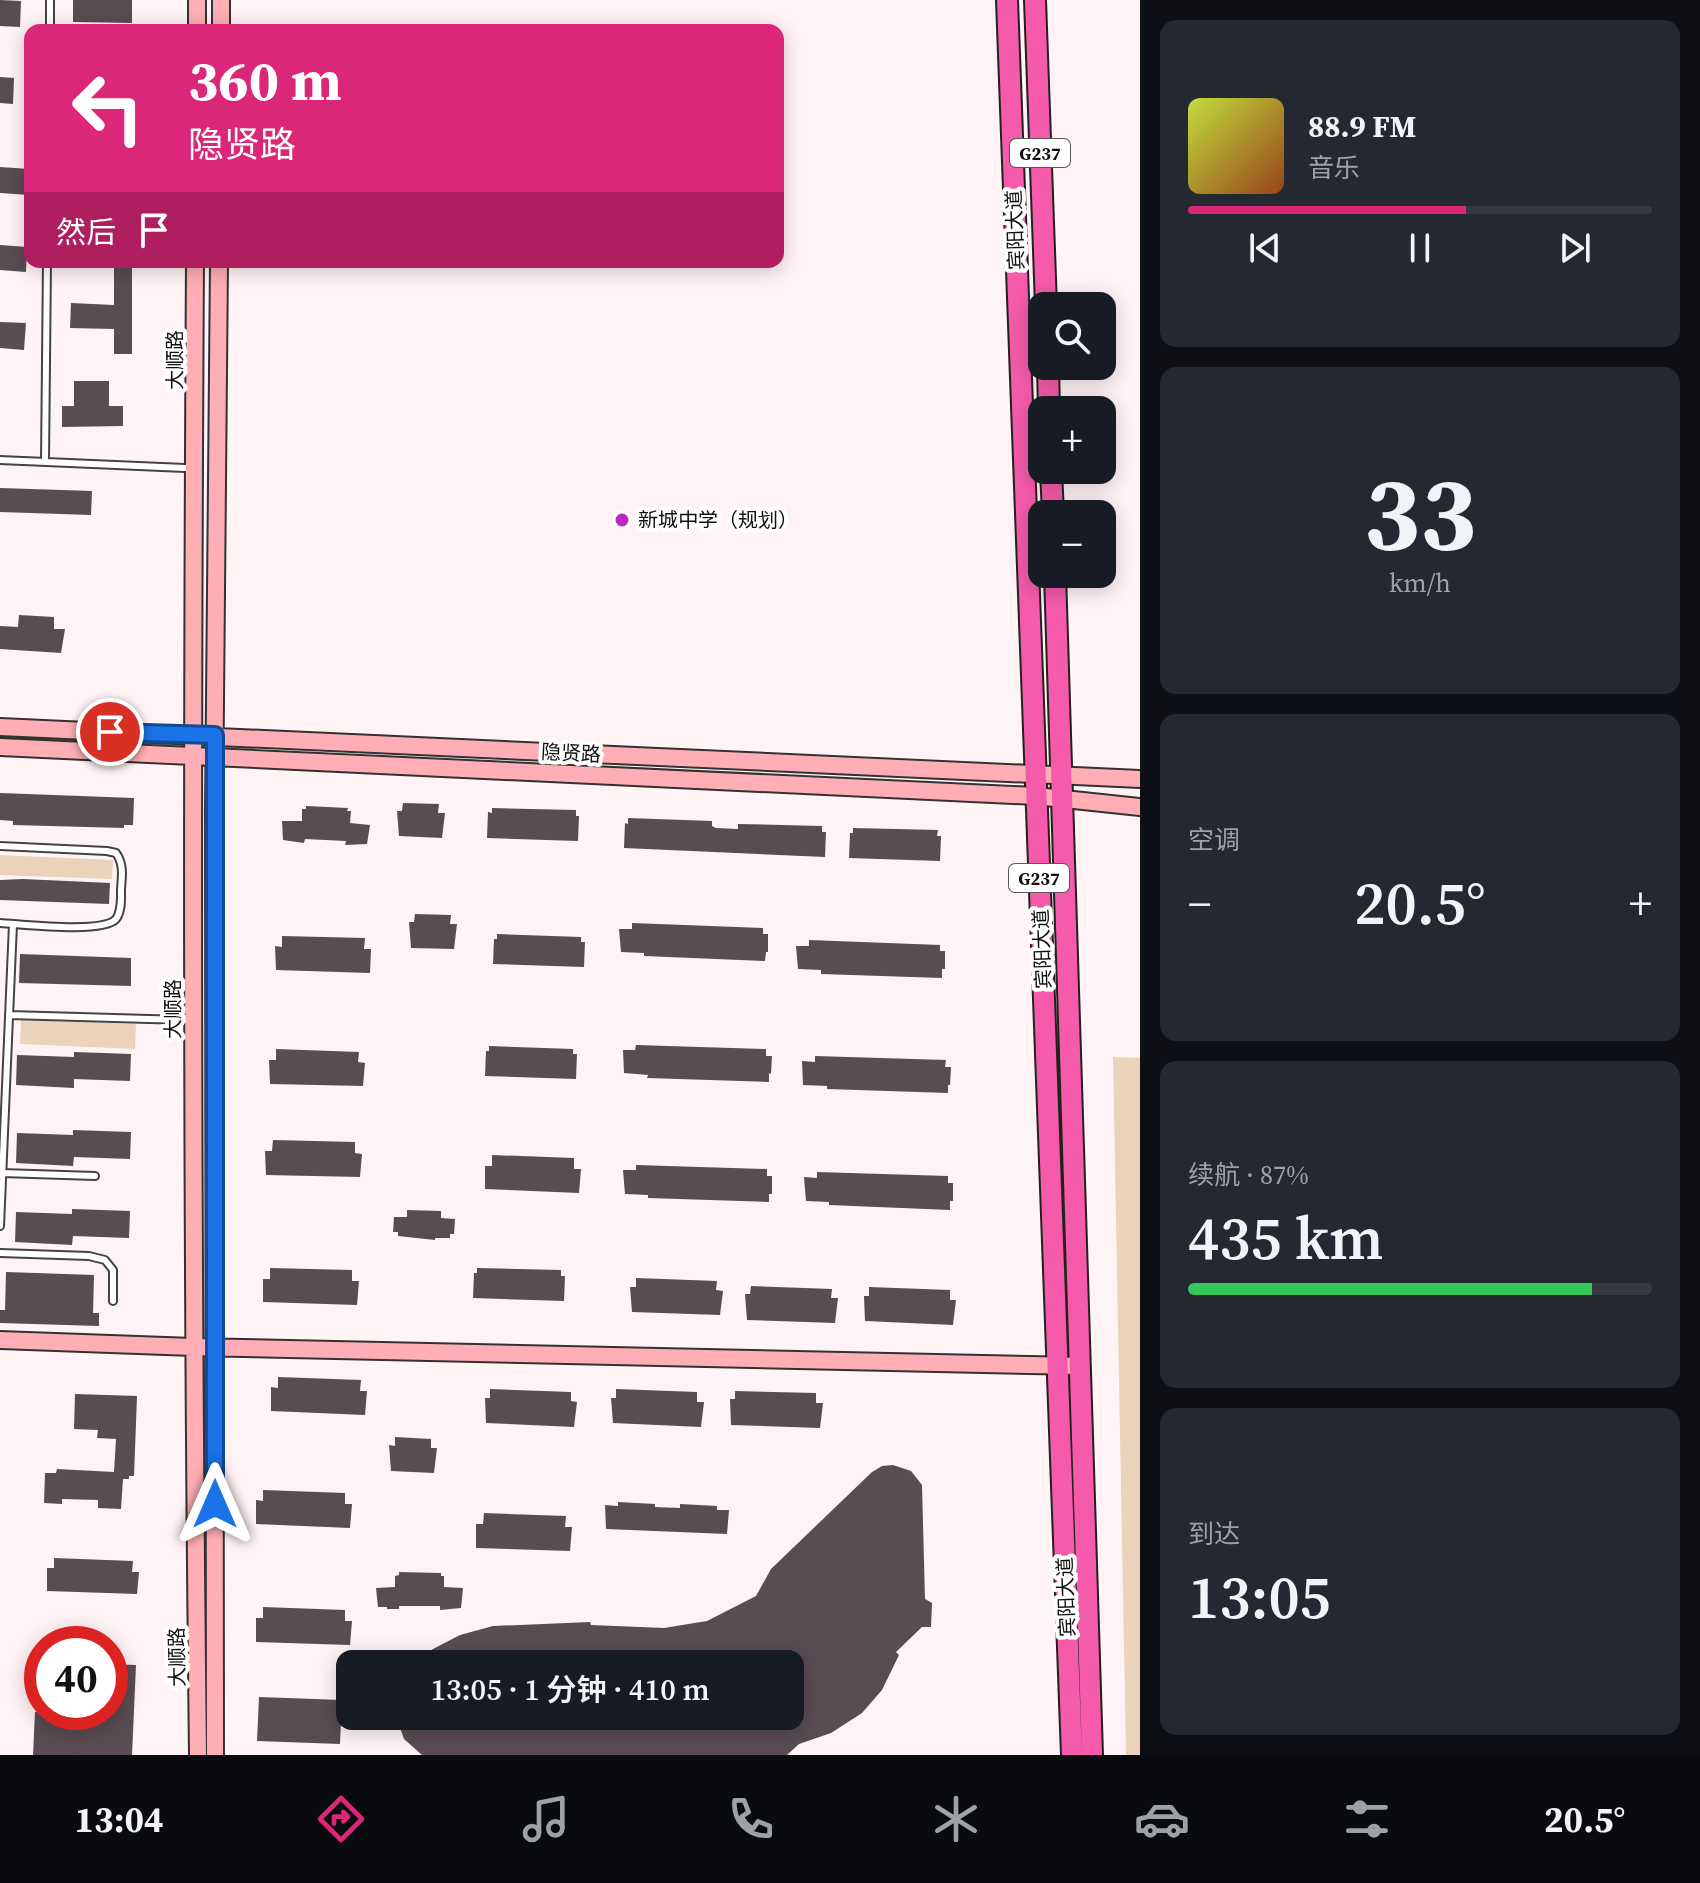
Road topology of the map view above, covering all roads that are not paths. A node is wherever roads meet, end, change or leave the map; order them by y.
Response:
1 (50, 0) edge
2 (197, 0) edge
3 (221, 0) edge
4 (1007, 0) edge
5 (1035, 0) edge
6 (50, 24) edge
7 (197, 24) edge
8 (221, 24) edge
9 (47, 268) edge
10 (195, 268) edge
11 (219, 268) edge
12 (1045, 292) edge
13 (0, 460) edge
14 (45, 461) dead end
15 (185, 468) dead end
16 (1055, 588) edge
17 (0, 727) edge
18 (192, 735) junction
19 (215, 735) junction
20 (0, 747) edge
21 (192, 755) junction
22 (215, 755) junction
23 (1035, 775) junction
24 (1062, 775) junction
25 (1140, 779) edge
26 (1036, 796) junction
27 (1063, 798) junction
28 (1140, 807) edge
29 (0, 846) edge
30 (0, 923) edge
31 (13, 924) junction
32 (9, 1015) junction
33 (184, 1020) dead end
34 (1, 1163) edge
35 (2, 1173) junction
36 (95, 1176) dead end
37 (0, 1226) edge
38 (0, 1253) edge
39 (113, 1301) dead end
40 (0, 1340) edge
41 (193, 1347) junction
42 (215, 1347) junction
43 (1058, 1366) junction
44 (1080, 1366) junction
45 (198, 1755) edge
46 (215, 1755) edge
47 (1072, 1755) edge
48 (1092, 1755) edge

1 - 6 lane
2 - 7 street
3 - 8 street
4 - 23 highway, 宾阳大道 / G237
5 - 12 highway, 宾阳大道 / G237
9 - 14 lane
10 - 18 street, 大顺路
11 - 19 street, 大顺路
13 - 15 lane
16 - 24 highway, 宾阳大道 / G237
17 - 18 street, 隐贤路
18 - 19 street, 隐贤路
18 - 21 street, 大顺路
19 - 22 street, 大顺路
19 - 23 street, 隐贤路
20 - 21 street, 隐贤路
21 - 22 street, 隐贤路
21 - 41 street, 大顺路
22 - 26 street, 隐贤路
22 - 42 street, 大顺路
23 - 24 street, 隐贤路
23 - 26 highway, 宾阳大道 / G237
24 - 25 street, 隐贤路
24 - 27 highway, 宾阳大道 / G237
26 - 27 street, 隐贤路
26 - 43 highway, 宾阳大道 / G237
27 - 28 street, 隐贤路
27 - 44 highway, 宾阳大道 / G237
29 - 31 lane
30 - 31 lane
31 - 32 lane
32 - 33 lane
32 - 34 lane
34 - 35 lane
35 - 36 lane
35 - 37 lane
38 - 39 lane
40 - 41 street
41 - 42 street
41 - 45 street, 大顺路
42 - 43 street
42 - 46 street, 大顺路
43 - 44 street
43 - 47 highway, 宾阳大道 / G237
44 - 48 highway, 宾阳大道 / G237

